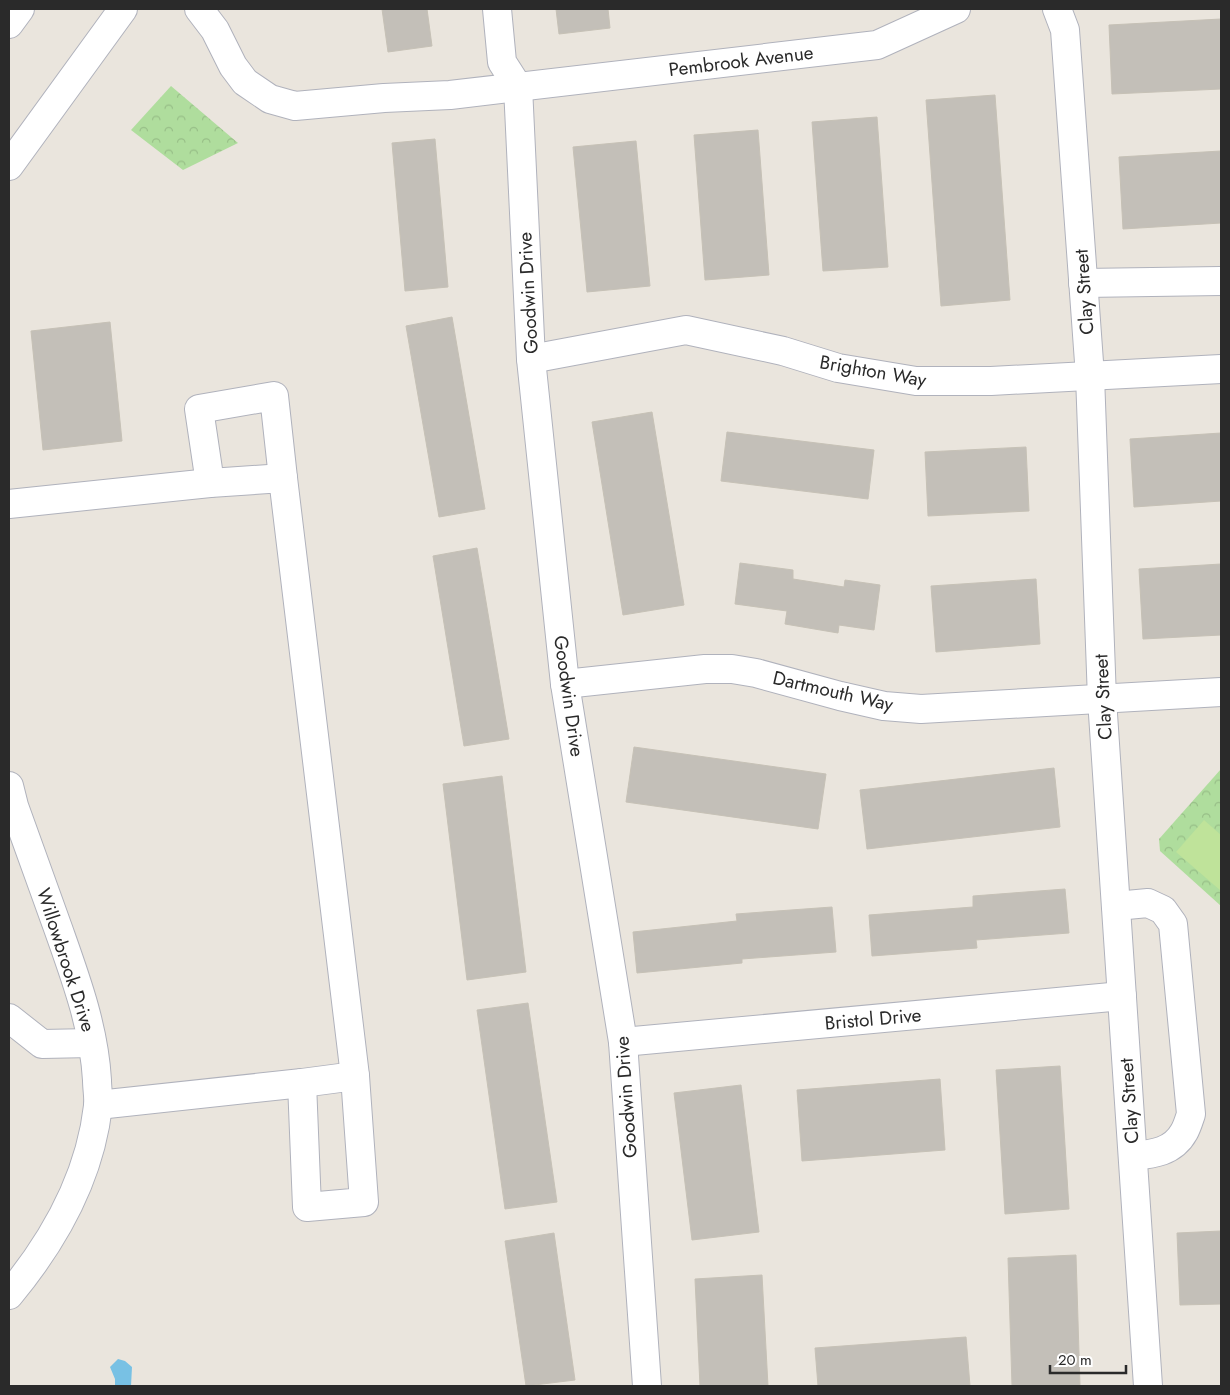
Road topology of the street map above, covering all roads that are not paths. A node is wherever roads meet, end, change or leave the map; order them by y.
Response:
1 (20, 9) edge
2 (123, 9) edge
3 (199, 9) edge
4 (497, 9) edge
5 (956, 9) edge
6 (1057, 9) edge
7 (9, 24) edge
8 (518, 87) junction
9 (9, 166) edge
10 (1221, 281) edge
11 (1083, 283) junction
12 (531, 360) junction
13 (1221, 369) edge
14 (1090, 376) junction
15 (283, 478) junction
16 (210, 483) junction
17 (9, 504) edge
18 (565, 684) junction
19 (1221, 692) edge
20 (1102, 699) junction
21 (9, 786) edge
22 (1116, 906) junction
23 (1122, 996) junction
24 (9, 1018) edge
25 (624, 1042) junction
26 (92, 1043) junction
27 (355, 1076) junction
28 (302, 1083) junction
29 (98, 1105) junction
30 (1133, 1156) junction
31 (9, 1295) edge
32 (647, 1386) edge
33 (1148, 1386) edge

1 - 7 street
2 - 9 street
3 - 8 street, Pembrook Avenue
4 - 8 street, Goodwin Drive
5 - 8 street, Pembrook Avenue
6 - 11 street, Clay Street
8 - 12 street, Goodwin Drive
10 - 11 street
11 - 14 street, Clay Street
12 - 14 street, Brighton Way
12 - 18 street, Goodwin Drive
13 - 14 street, Brighton Way
14 - 20 street, Clay Street
15 - 16 street
15 - 16 street
15 - 27 street
16 - 17 street
18 - 20 street, Dartmouth Way
18 - 25 street, Goodwin Drive
19 - 20 street, Dartmouth Way
20 - 22 street, Clay Street
21 - 26 street, Willowbrook Drive
22 - 23 street, Clay Street
22 - 30 street
23 - 25 street, Bristol Drive
23 - 30 street, Clay Street
24 - 26 street
25 - 32 street, Goodwin Drive
26 - 29 street, Willowbrook Drive
27 - 28 street
27 - 28 street
28 - 29 street
29 - 31 street, Willowbrook Drive
30 - 33 street, Clay Street

